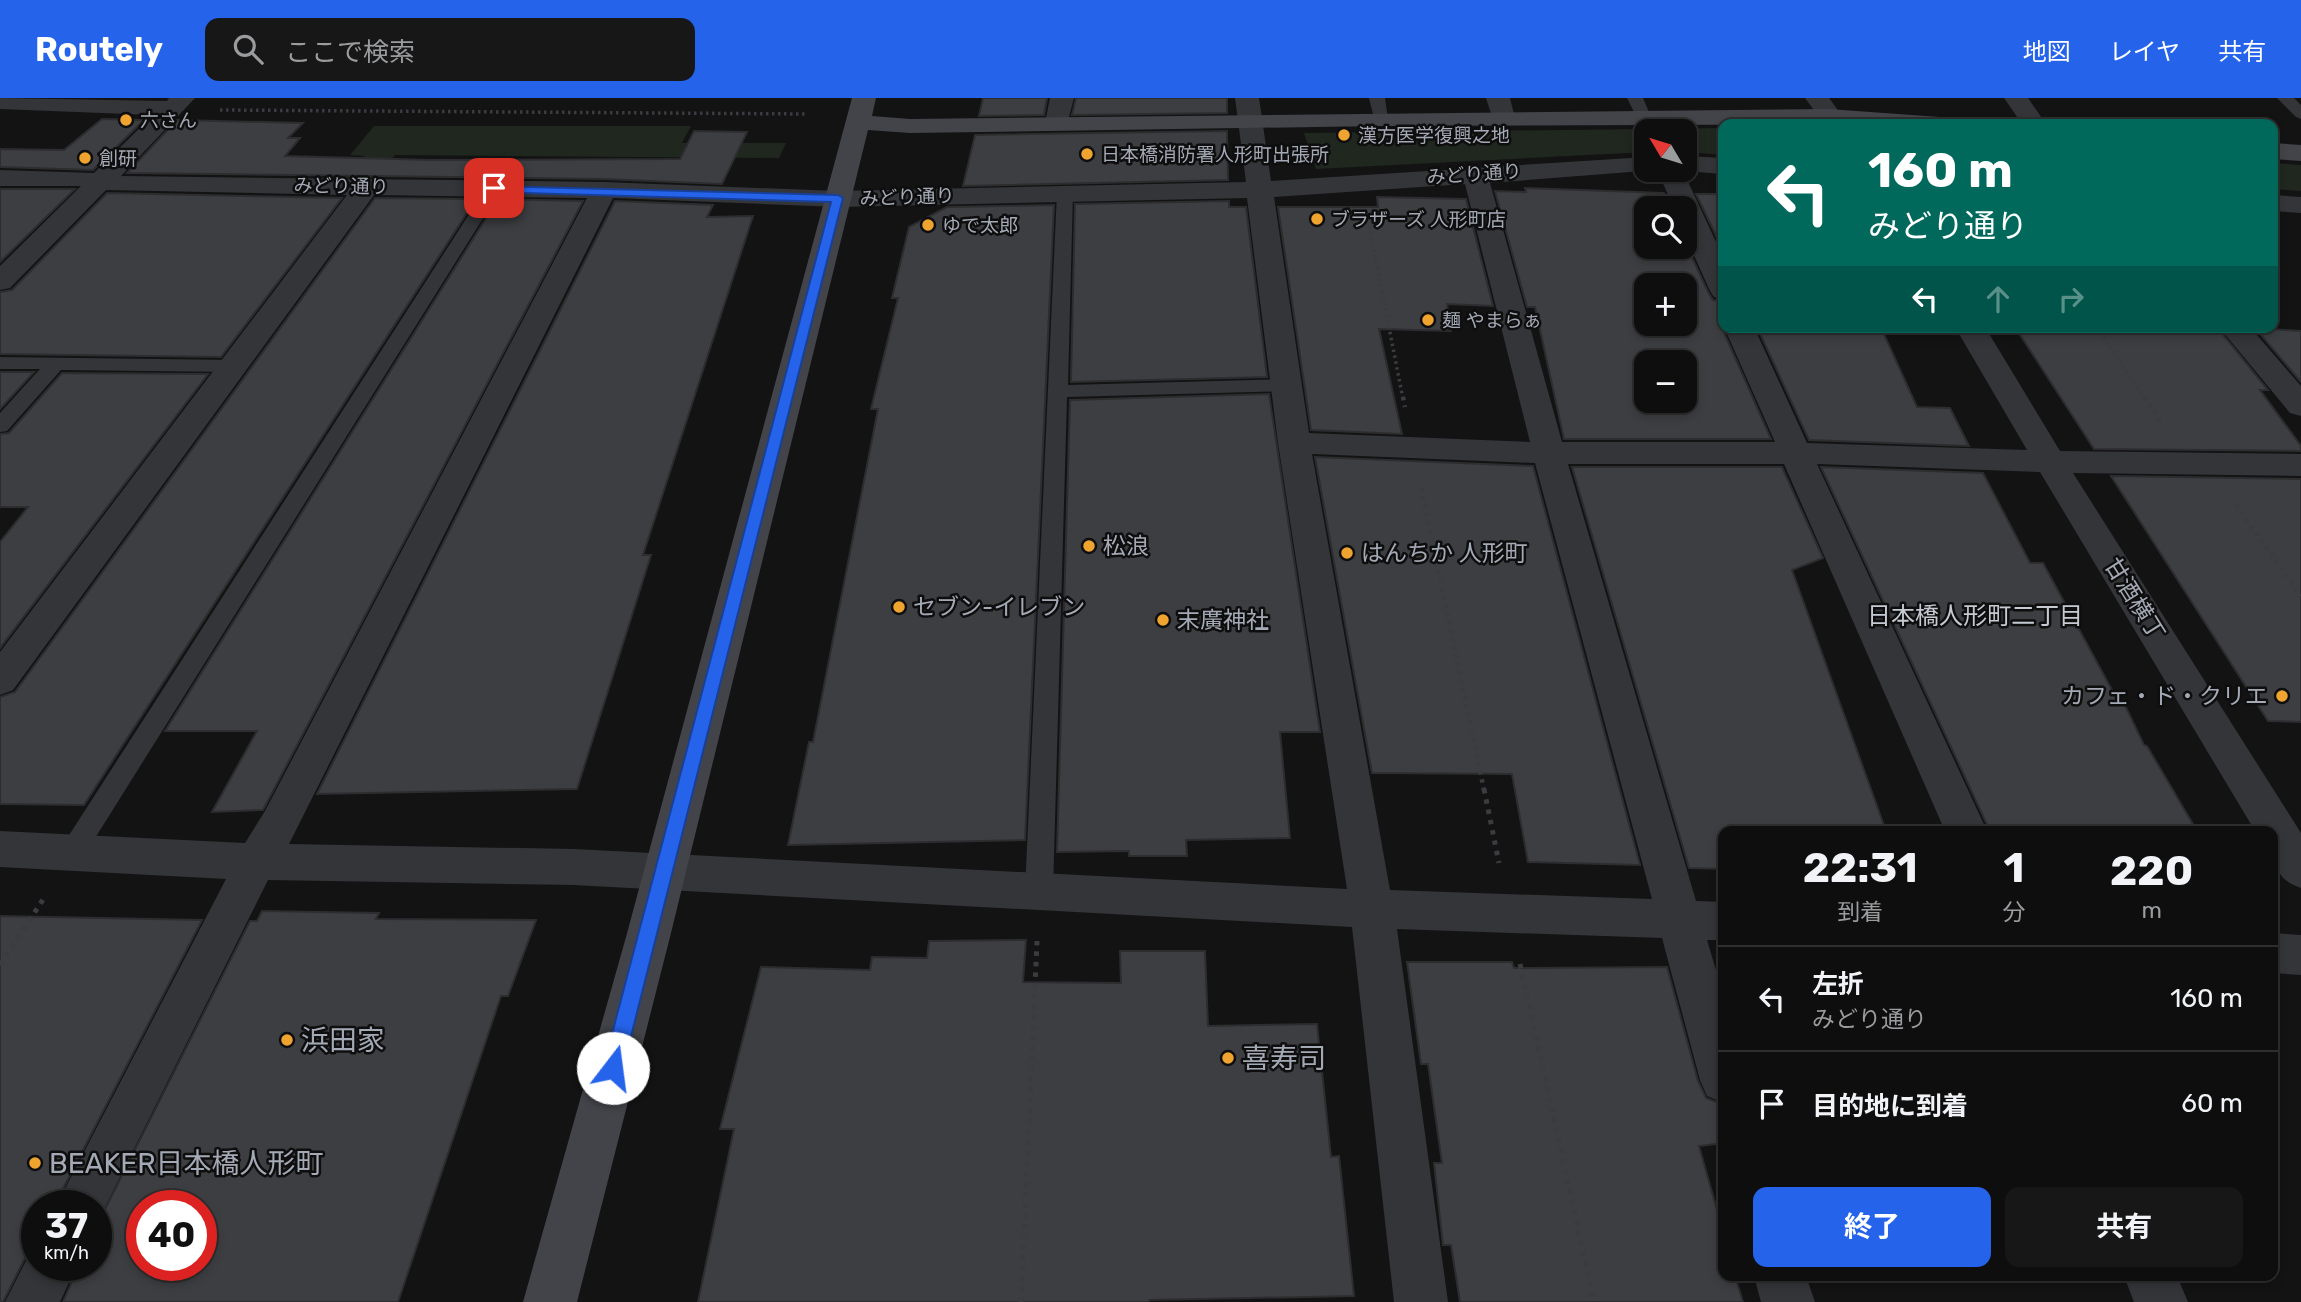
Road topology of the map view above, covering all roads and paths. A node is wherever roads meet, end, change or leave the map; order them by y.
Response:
1 (1062, 98) edge
2 (2016, 98) edge
3 (2285, 98) edge
4 (0, 102) edge
5 (178, 103) edge
6 (1639, 107) edge
7 (1378, 108) edge
8 (1501, 108) edge
9 (209, 110) dead end
10 (861, 110) edge
11 (1248, 110) edge
12 (1827, 113) edge
13 (806, 114) dead end
14 (2301, 114) edge
15 (1889, 119) edge
16 (2031, 119) edge
17 (1057, 123) junction
18 (2278, 151) edge
19 (2301, 153) edge
20 (1698, 165) edge
21 (1634, 166) edge
22 (1718, 166) edge
23 (1475, 174) junction
24 (0, 178) edge
25 (99, 182) junction
26 (1361, 182) junction
27 (1675, 182) edge
28 (367, 186) junction
29 (494, 188) junction
30 (604, 190) junction
31 (1261, 190) junction
32 (1065, 192) junction
33 (838, 198) junction
34 (2278, 203) edge
35 (2301, 205) edge
36 (1718, 278) edge
37 (0, 282) edge
38 (1743, 333) edge
39 (1974, 333) edge
40 (2101, 333) edge
41 (2239, 333) edge
42 (0, 363) edge
43 (55, 363) junction
44 (235, 366) junction
45 (1286, 385) junction
46 (1058, 391) junction
47 (2301, 406) edge
48 (0, 426) edge
49 (1294, 443) junction
50 (1413, 448) junction
51 (1549, 453) junction
52 (1795, 453) junction
53 (2049, 462) junction
54 (2199, 464) junction
55 (2301, 465) edge
56 (2301, 596) edge
57 (1324, 618) junction
58 (1192, 622) dead end
59 (0, 680) edge
60 (1964, 826) edge
61 (2274, 826) edge
62 (2278, 833) edge
63 (0, 849) edge
64 (73, 851) junction
65 (256, 862) junction
66 (2301, 870) edge
67 (663, 871) junction
68 (50, 888) dead end
69 (1039, 891) junction
70 (1372, 909) junction
71 (1677, 919) junction
72 (1718, 921) edge
73 (2278, 953) edge
74 (2301, 955) edge
75 (0, 965) edge
76 (1718, 1059) edge
77 (89, 1190) edge
78 (43, 1281) edge
79 (1782, 1281) edge
80 (2152, 1281) edge
81 (32, 1302) edge
82 (550, 1302) edge
83 (1021, 1302) edge
84 (1421, 1302) edge
85 (1788, 1302) edge
86 (2161, 1302) edge

1 - 17 street
2 - 16 street
3 - 14 lane
4 - 5 street
5 - 25 street
6 - 8 street
6 - 12 street
7 - 8 street
7 - 11 street
9 - 13 path
10 - 17 street
10 - 33 street
11 - 17 street
11 - 31 street
12 - 15 street
18 - 19 street
20 - 22 street
21 - 23 street, みどり通り
23 - 26 street, みどり通り
23 - 51 street
24 - 25 street, みどり通り
25 - 28 street, みどり通り
25 - 37 street
26 - 31 street, みどり通り
26 - 50 path
27 - 36 street
28 - 29 street, みどり通り
28 - 44 street
29 - 30 street, みどり通り
29 - 64 lane
30 - 33 street, みどり通り
30 - 65 street
31 - 32 street, みどり通り
31 - 45 street
32 - 33 street, みどり通り
32 - 46 lane
33 - 67 street
34 - 35 street
38 - 52 street
39 - 53 street, 甘酒横丁
40 - 54 path
41 - 47 street
42 - 43 lane
43 - 44 lane
43 - 48 lane
44 - 59 street
45 - 46 lane
45 - 49 street
46 - 69 lane
49 - 50 street
49 - 57 street
50 - 51 street
51 - 52 street
51 - 71 street
52 - 53 street
52 - 60 street
53 - 54 street
53 - 61 street, 甘酒横丁
54 - 55 street
54 - 56 path
57 - 58 path
57 - 70 street
62 - 66 street, 甘酒横丁
63 - 64 street
64 - 65 street
65 - 67 street
65 - 77 street
67 - 69 street
67 - 82 street
68 - 75 path
69 - 70 street
69 - 83 path
70 - 71 street
70 - 84 street
71 - 72 street
71 - 76 street
73 - 74 street
78 - 81 street
79 - 85 street
80 - 86 street

